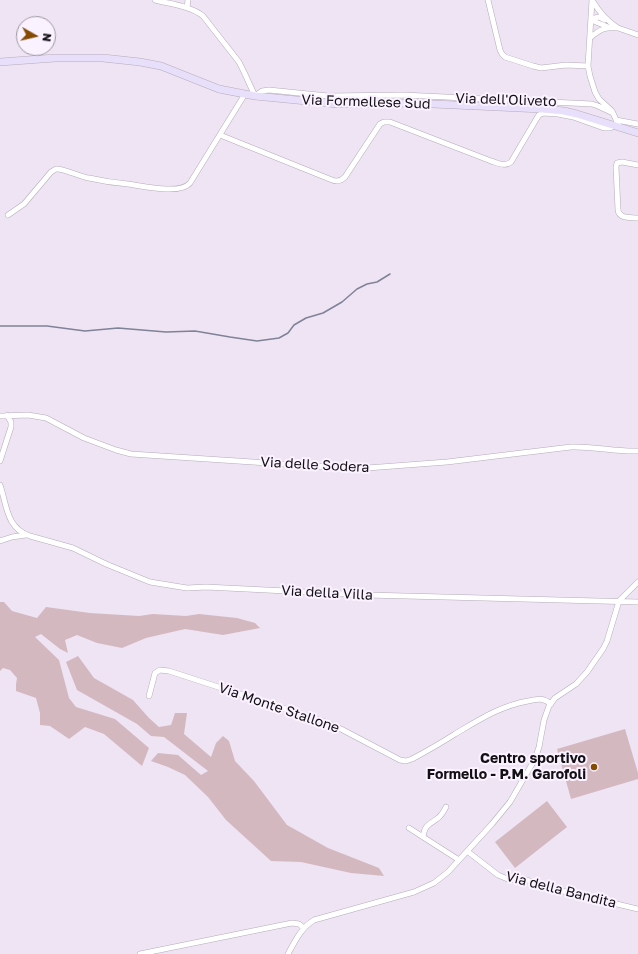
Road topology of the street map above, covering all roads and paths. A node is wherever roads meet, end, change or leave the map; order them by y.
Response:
1 (155, 0) edge
2 (188, 0) edge
3 (488, 0) edge
4 (592, 0) edge
5 (187, 8) junction
6 (591, 19) junction
7 (610, 25) junction
8 (638, 35) edge
9 (590, 38) junction
10 (0, 62) edge
11 (588, 66) junction
12 (245, 94) junction
13 (255, 96) junction
14 (613, 113) junction
15 (617, 124) junction
16 (638, 124) edge
17 (638, 133) edge
18 (220, 135) junction
19 (638, 165) edge
20 (8, 215) dead end
21 (638, 218) edge
22 (7, 415) junction
23 (0, 416) edge
24 (638, 451) edge
25 (0, 462) edge
26 (0, 485) edge
27 (26, 535) junction
28 (0, 540) edge
29 (638, 582) edge
30 (619, 602) junction
31 (638, 602) edge
32 (149, 696) dead end
33 (551, 704) junction
34 (446, 807) dead end
35 (409, 828) dead end
36 (423, 837) junction
37 (467, 851) junction
38 (459, 860) junction
39 (638, 909) edge
40 (304, 928) junction
41 (140, 954) edge
42 (288, 954) edge

1 - 5 street
2 - 5 street
3 - 11 street
4 - 6 street
4 - 7 street
5 - 13 street
6 - 7 street
6 - 9 street
7 - 8 street
7 - 9 street
9 - 11 street
10 - 12 street, Via Formellese Sud
11 - 14 street
12 - 13 street, Via Formellese Sud
12 - 18 street
13 - 14 street, Via dell'Oliveto
13 - 15 street, Via Formellese Sud
14 - 15 street
15 - 16 street
15 - 17 street, Via Formellese Sud
15 - 18 street
18 - 20 street
19 - 21 street
22 - 23 street, Via delle Sodera
22 - 24 street, Via delle Sodera
22 - 25 street
26 - 27 street
27 - 28 street, Via della Villa
27 - 30 street, Via della Villa
29 - 30 street
30 - 31 street, Via della Villa
30 - 33 street
32 - 33 street, Via Monte Stallone
33 - 37 street
34 - 36 street
35 - 36 street
36 - 38 street
37 - 38 street
37 - 39 street, Via della Bandita
38 - 40 street
40 - 41 street
40 - 42 street

